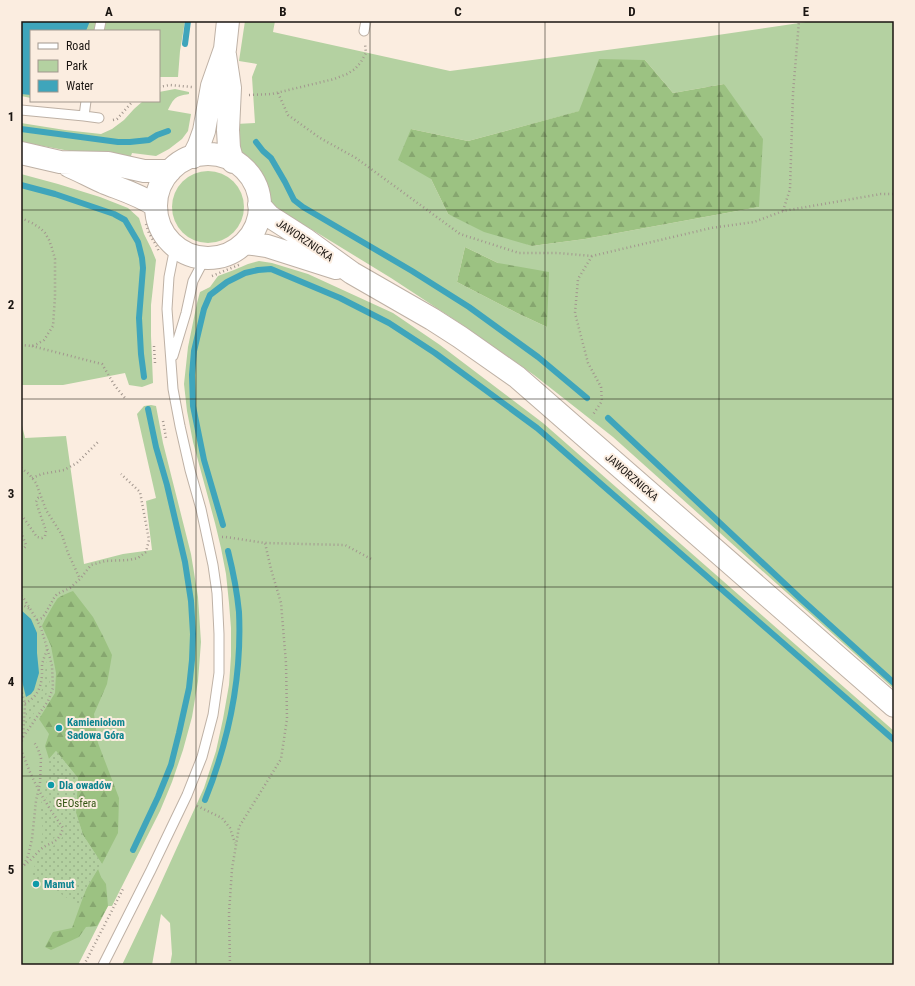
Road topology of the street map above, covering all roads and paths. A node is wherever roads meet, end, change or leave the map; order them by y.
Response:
1 (228, 21) edge
2 (366, 21) edge
3 (799, 21) edge
4 (364, 31) joint
5 (225, 49) junction
6 (160, 86) edge
7 (195, 87) dead end
8 (278, 93) junction
9 (248, 95) dead end
10 (86, 102) edge
11 (21, 110) edge
12 (84, 116) junction
13 (99, 118) dead end
14 (21, 153) edge
15 (194, 157) junction
16 (60, 162) junction
17 (233, 162) junction
18 (170, 171) junction
19 (894, 194) edge
20 (259, 205) junction
21 (783, 211) junction
22 (150, 213) junction
23 (21, 218) edge
24 (168, 252) junction
25 (243, 253) junction
26 (592, 256) junction
27 (207, 268) junction
28 (352, 273) junction
29 (154, 344) dead end
30 (21, 345) edge
31 (32, 346) junction
32 (172, 362) junction
33 (156, 370) dead end
34 (125, 398) dead end
35 (163, 421) dead end
36 (582, 432) junction
37 (98, 442) dead end
38 (167, 443) dead end
39 (21, 468) edge
40 (121, 474) dead end
41 (32, 478) junction
42 (41, 497) junction
43 (21, 515) edge
44 (21, 532) edge
45 (207, 540) junction
46 (265, 543) junction
47 (21, 548) edge
48 (373, 560) dead end
49 (80, 579) junction
50 (21, 596) edge
51 (21, 604) edge
52 (30, 609) junction
53 (37, 620) junction
54 (47, 649) junction
55 (21, 688) edge
56 (25, 704) junction
57 (21, 705) edge
58 (894, 706) edge
59 (23, 737) junction
60 (34, 742) dead end
61 (21, 744) edge
62 (21, 749) edge
63 (38, 789) junction
64 (184, 800) junction
65 (236, 846) junction
66 (22, 866) edge
67 (127, 881) dead end
68 (84, 965) edge
69 (103, 965) edge
70 (230, 965) edge

1 - 5 street
2 - 4 lane
3 - 21 path
4 - 8 path
5 - 15 street
5 - 17 street
6 - 7 path
8 - 9 path
8 - 26 path
10 - 12 lane
11 - 12 lane
12 - 13 lane
14 - 16 street
15 - 17 street
15 - 18 street
16 - 18 street
16 - 22 street
17 - 20 street
18 - 22 street
19 - 21 path
20 - 25 street
20 - 28 street, JAWORZNICKA
21 - 26 path
22 - 24 street
22 - 24 path
23 - 31 path
24 - 27 street
24 - 32 lane
25 - 27 street
25 - 27 path
25 - 28 street, JAWORZNICKA
26 - 36 path
27 - 32 lane
28 - 36 street, JAWORZNICKA
29 - 33 path
30 - 31 path
31 - 34 path
32 - 45 lane
35 - 38 path
36 - 58 street, JAWORZNICKA
37 - 41 path
39 - 41 path
40 - 49 path
41 - 42 path
42 - 43 path
42 - 49 path
44 - 47 path
45 - 46 path
45 - 64 lane
46 - 48 path
46 - 65 path
49 - 53 path
50 - 52 path
51 - 52 path
52 - 53 path
53 - 54 path
54 - 56 path
54 - 59 path
55 - 56 path
56 - 57 path
56 - 59 path
59 - 61 path
60 - 63 path
62 - 63 path
63 - 66 path
63 - 66 path
64 - 65 path
64 - 69 lane
65 - 70 path
67 - 68 path

